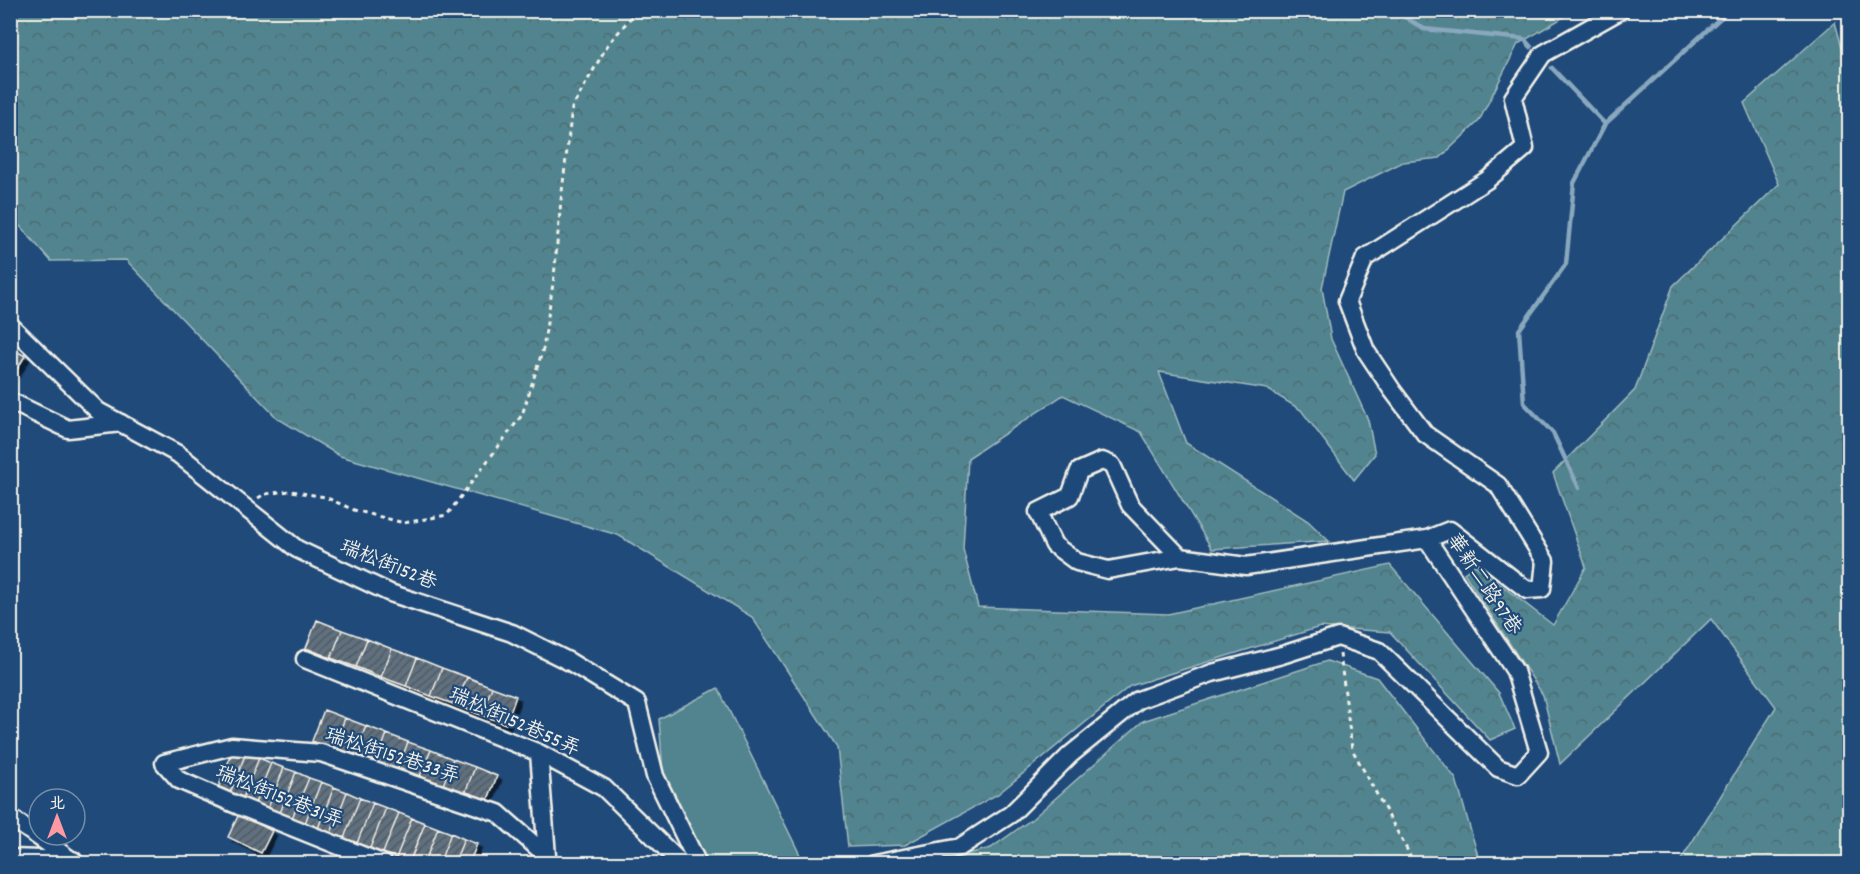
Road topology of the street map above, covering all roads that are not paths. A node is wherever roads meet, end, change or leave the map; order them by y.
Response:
1 (1621, 10) edge
2 (10, 326) edge
3 (10, 401) edge
4 (122, 423) junction
5 (1427, 539) junction
6 (1180, 557) junction
7 (305, 659) dead end
8 (539, 753) junction
9 (164, 763) joint
10 (10, 817) edge
11 (10, 858) edge
12 (548, 860) edge
13 (75, 862) edge
14 (384, 864) edge
15 (682, 864) edge
16 (698, 864) edge
17 (873, 864) edge

1 - 5 street, 華新二路97巷
2 - 4 street, 瑞松街152巷
3 - 4 street
4 - 16 street, 瑞松街152巷
5 - 6 street
5 - 17 street, 華新二路97巷
6 - 6 street
7 - 8 street, 瑞松街152巷55弄
8 - 12 street
8 - 15 street, 瑞松街152巷55弄
9 - 12 street, 瑞松街152巷33弄
9 - 14 street, 瑞松街152巷31弄
10 - 13 street
11 - 13 street

